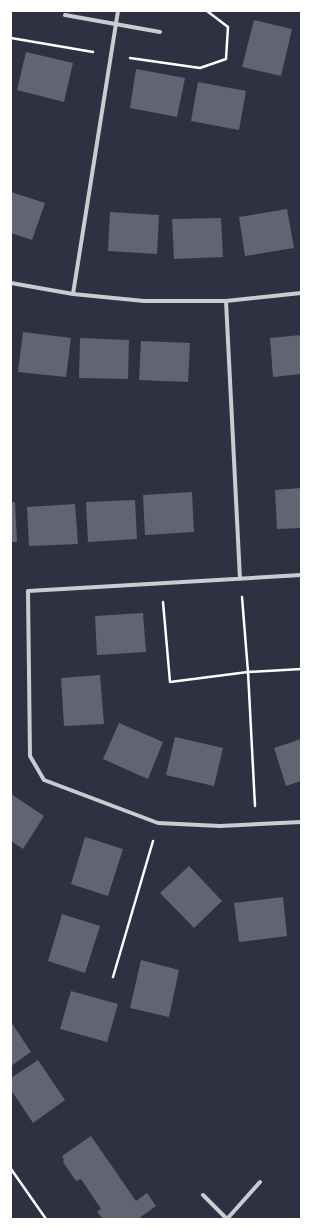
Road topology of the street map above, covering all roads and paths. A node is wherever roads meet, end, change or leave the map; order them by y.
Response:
1 (118, 11) edge
2 (207, 11) edge
3 (65, 15) dead end
4 (116, 25) junction
5 (160, 32) dead end
6 (11, 38) edge
7 (111, 55) junction
8 (11, 283) edge
9 (301, 293) edge
10 (73, 294) junction
11 (226, 301) junction
12 (301, 575) edge
13 (240, 579) junction
14 (162, 583) junction
15 (301, 669) edge
16 (248, 672) junction
17 (301, 822) edge
18 (158, 823) junction
19 (256, 825) junction
20 (113, 977) dead end
21 (11, 1169) edge
22 (260, 1182) dead end
23 (203, 1195) dead end
24 (46, 1219) edge
25 (227, 1219) edge

1 - 4 street
2 - 7 path
3 - 4 street
4 - 5 street
4 - 7 street
6 - 7 path
7 - 10 street
8 - 10 street
9 - 11 street
10 - 11 street
11 - 13 street
12 - 13 street
13 - 14 street
13 - 16 path
14 - 16 path
14 - 18 street
15 - 16 path
16 - 19 path
17 - 19 street
18 - 19 street
18 - 20 path
21 - 24 path
22 - 25 street
23 - 25 street

